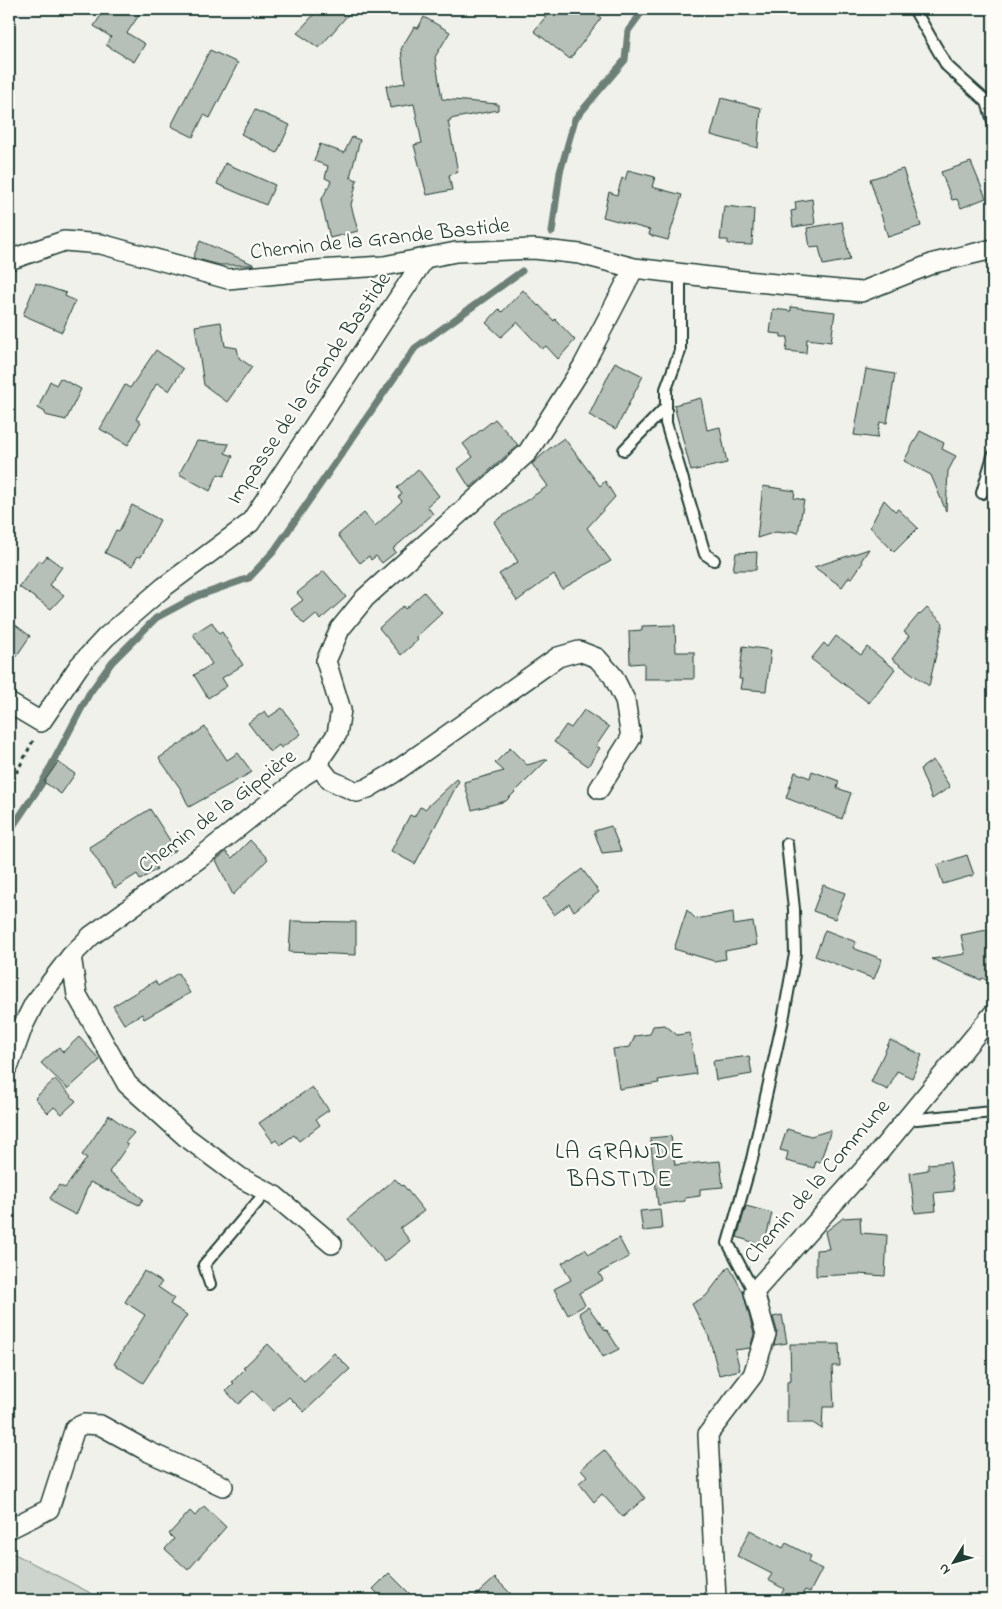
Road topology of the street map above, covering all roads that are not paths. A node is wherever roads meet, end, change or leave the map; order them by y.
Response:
1 (914, 9) edge
2 (993, 121) edge
3 (993, 249) edge
4 (425, 258) junction
5 (9, 260) edge
6 (634, 268) junction
7 (680, 274) junction
8 (666, 407) junction
9 (624, 450) dead end
10 (993, 456) edge
11 (982, 493) dead end
12 (714, 560) dead end
13 (9, 704) edge
14 (319, 766) junction
15 (599, 789) dead end
16 (787, 844) dead end
17 (71, 956) junction
18 (993, 1014) edge
19 (9, 1065) edge
20 (993, 1112) edge
21 (905, 1120) junction
22 (266, 1192) junction
23 (332, 1244) dead end
24 (210, 1284) dead end
25 (754, 1292) junction
26 (223, 1486) dead end
27 (9, 1529) edge
28 (716, 1600) edge

1 - 2 lane
3 - 7 street, Chemin de la Grande Bastide
4 - 5 street, Chemin de la Grande Bastide
4 - 6 street, Chemin de la Grande Bastide
4 - 13 street, Impasse de la Grande Bastide
6 - 7 street, Chemin de la Grande Bastide
6 - 14 street, Chemin de la Gippière
7 - 8 lane
8 - 9 lane
8 - 12 lane
10 - 11 lane
14 - 15 street
14 - 17 street, Chemin de la Gippière
16 - 25 lane
17 - 19 street, Chemin de la Gippière
17 - 22 street
18 - 21 street, Chemin de la Commune
20 - 21 lane
21 - 25 street, Chemin de la Commune
22 - 23 street
22 - 24 lane
25 - 28 street, Chemin de la Commune
26 - 27 street

